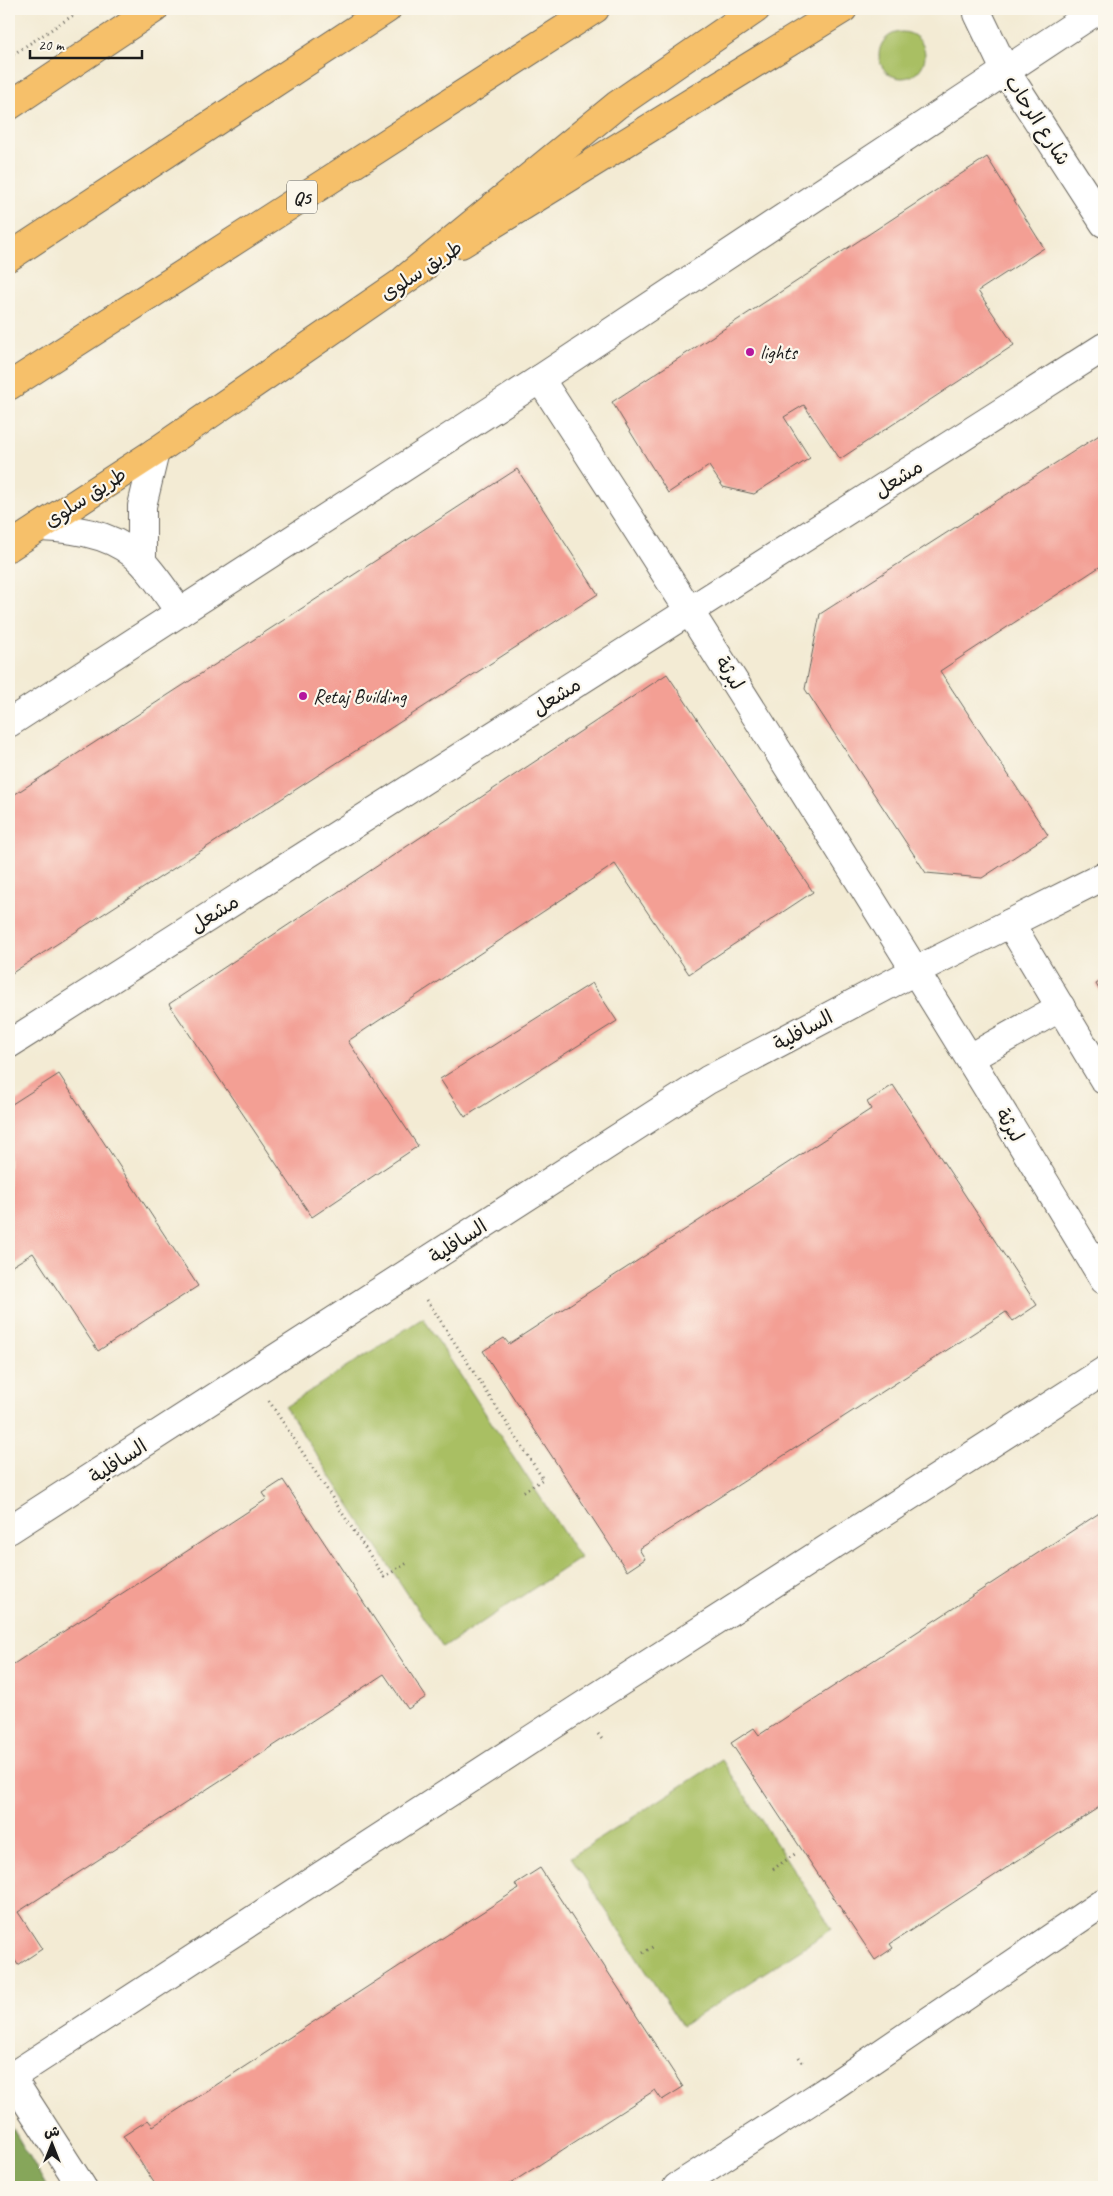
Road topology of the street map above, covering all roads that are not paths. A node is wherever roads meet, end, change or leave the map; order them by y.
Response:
1 (154, 9) edge
2 (387, 9) edge
3 (595, 9) edge
4 (756, 9) edge
5 (843, 9) edge
6 (1099, 9) edge
7 (974, 11) edge
8 (1005, 70) junction
9 (9, 106) edge
10 (1104, 223) edge
11 (9, 256) edge
12 (405, 279) junction
13 (1104, 348) edge
14 (540, 379) junction
15 (9, 386) edge
16 (155, 452) junction
17 (40, 526) junction
18 (9, 547) edge
19 (142, 561) junction
20 (691, 610) junction
21 (180, 612) junction
22 (9, 723) edge
23 (1104, 876) edge
24 (1010, 923) junction
25 (916, 970) junction
26 (1060, 1007) junction
27 (9, 1044) edge
28 (970, 1058) junction
29 (1104, 1080) edge
30 (1104, 1280) edge
31 (1104, 1371) edge
32 (9, 1530) edge
33 (1104, 1902) edge
34 (10, 2076) edge
35 (82, 2187) edge
36 (677, 2187) edge

1 - 9 main road
2 - 11 main road
3 - 15 main road, Q5
4 - 12 main road
5 - 12 main road, طريق سلوى
6 - 8 street
7 - 8 street, شارع الرحاب
8 - 10 street, شارع الرحاب
8 - 14 street
12 - 16 main road, طريق سلوى
13 - 20 street, مشعل
14 - 20 street, لبرثة
14 - 21 street
16 - 17 main road, طريق سلوى
16 - 19 street
17 - 18 main road, طريق سلوى
17 - 19 street
19 - 21 street
20 - 25 street, لبرثة
20 - 27 street, مشعل
21 - 22 street
23 - 24 street
24 - 25 street
24 - 26 street
25 - 28 street, لبرثة
25 - 32 street, السافلية
26 - 28 street
26 - 29 street
28 - 30 street, لبرثة
31 - 34 street
33 - 36 street
34 - 35 street

